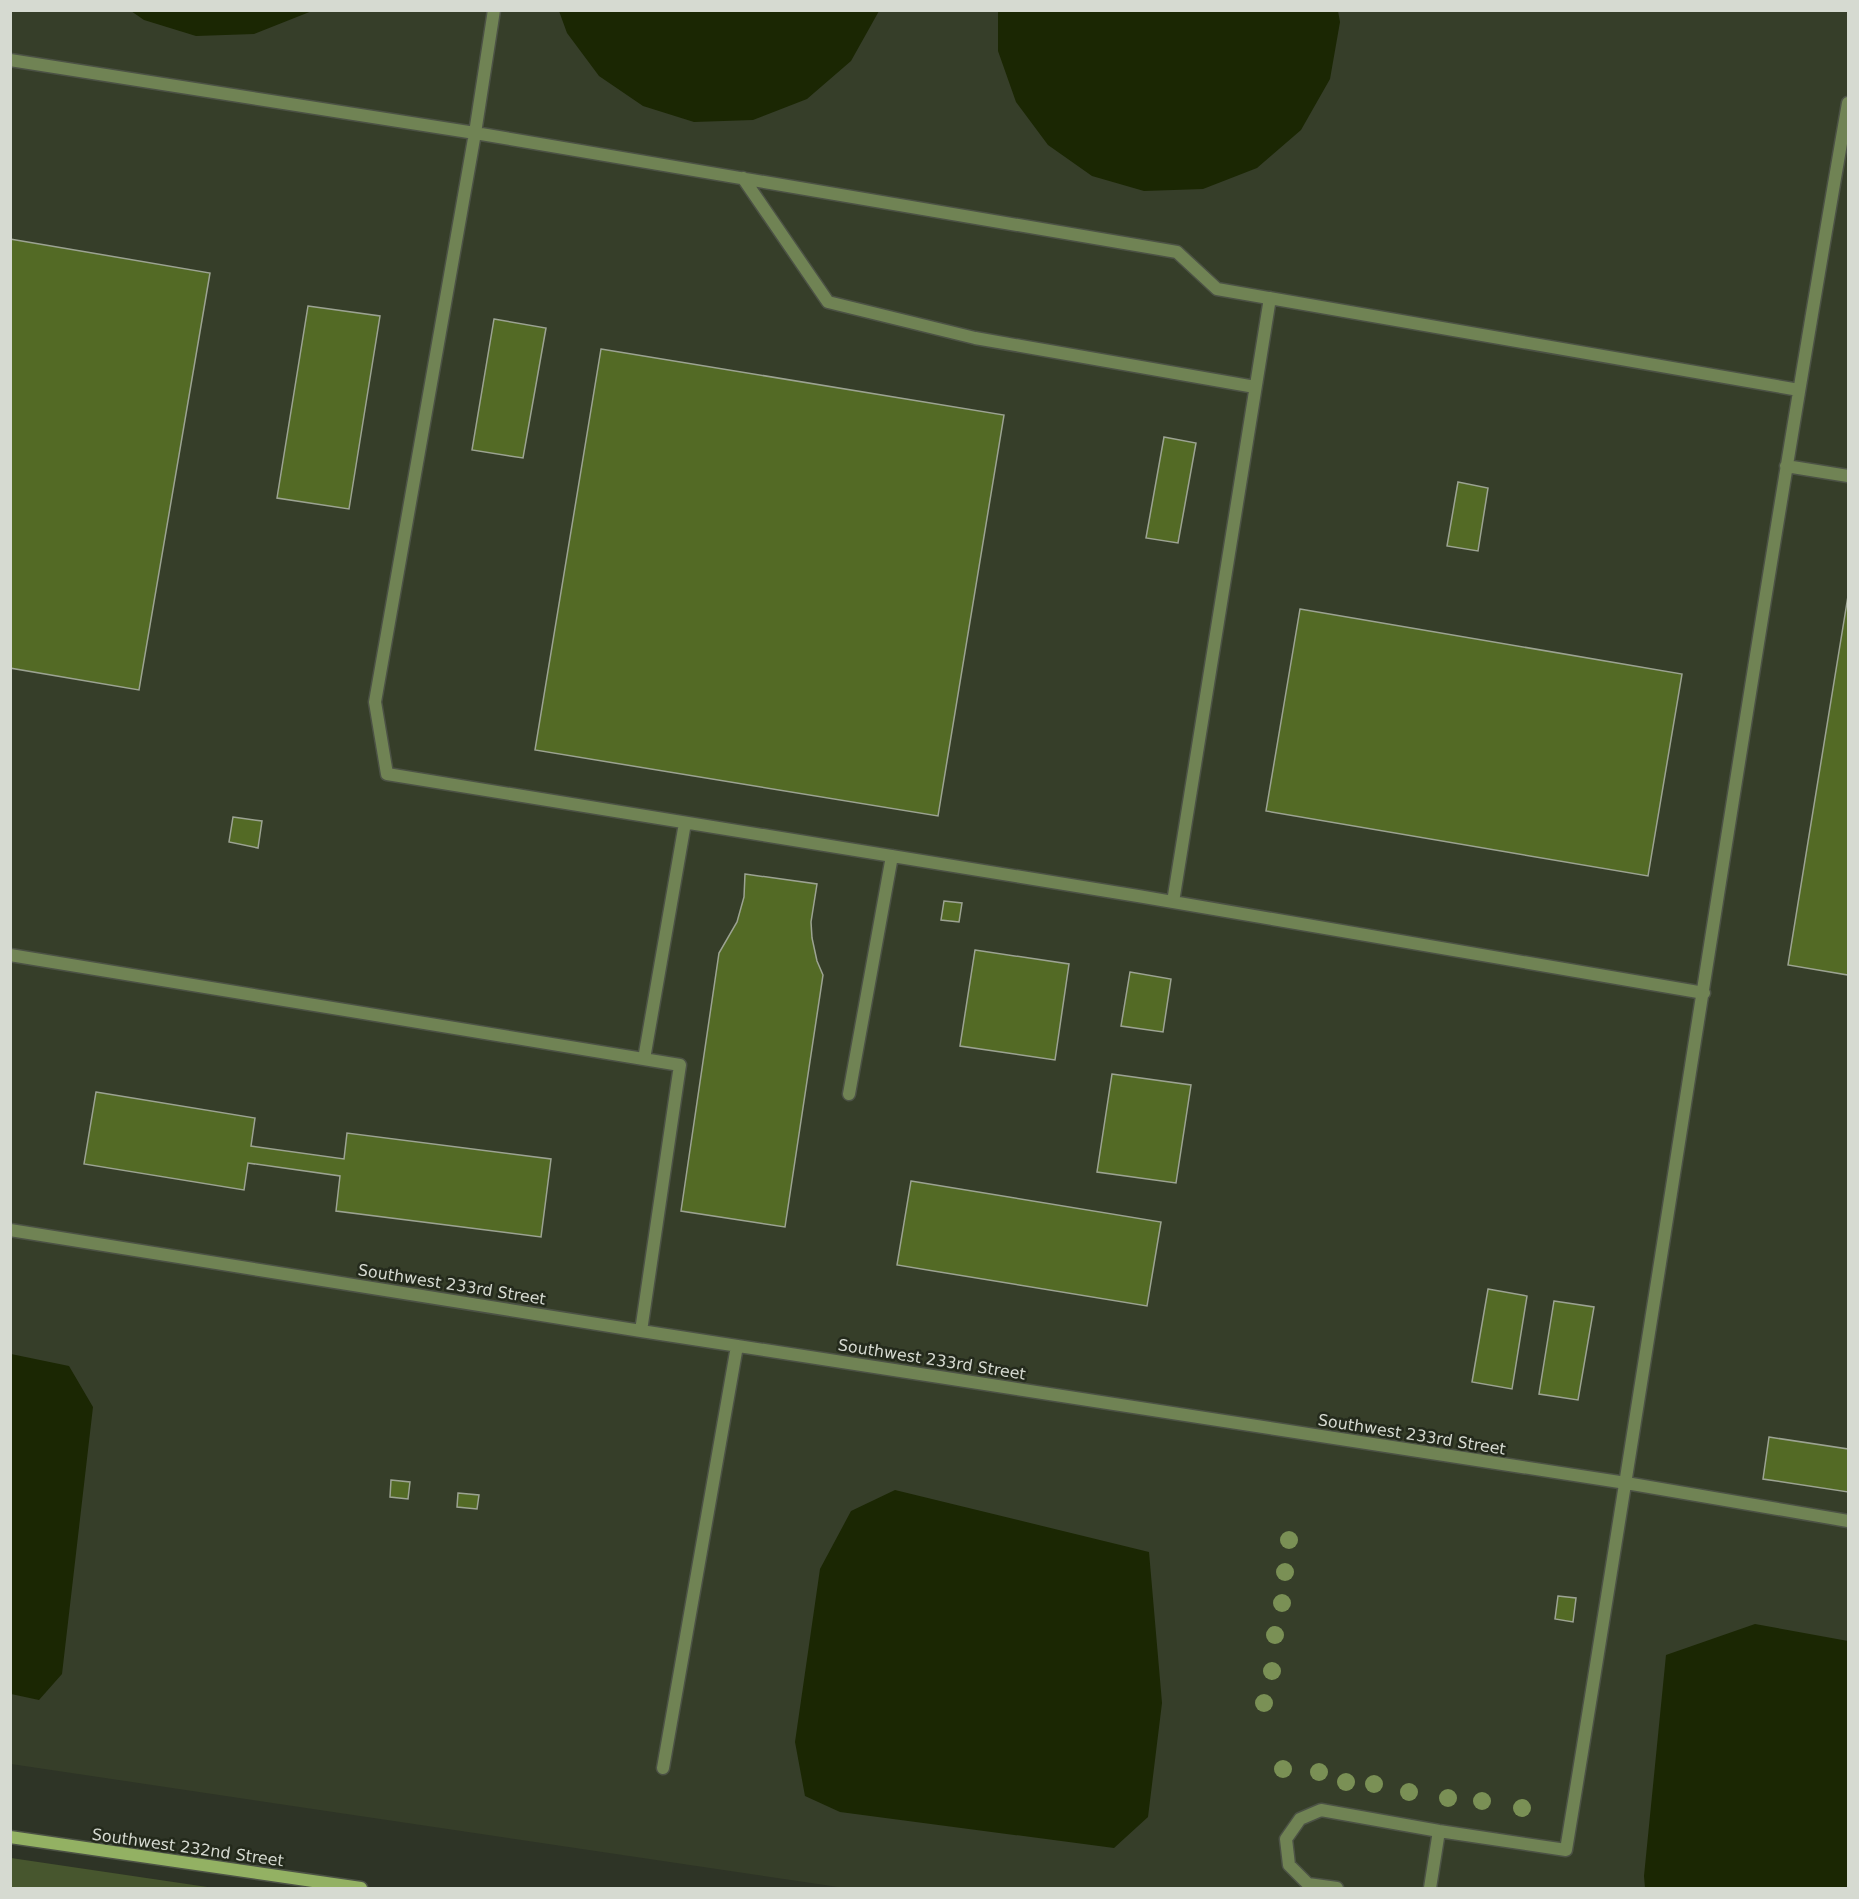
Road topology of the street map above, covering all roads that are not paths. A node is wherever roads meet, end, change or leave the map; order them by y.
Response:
1 (494, 10) edge
2 (11, 61) edge
3 (1848, 103) edge
4 (475, 133) junction
5 (743, 178) junction
6 (1270, 298) junction
7 (1255, 387) junction
8 (1798, 390) junction
9 (1786, 466) junction
10 (1848, 476) edge
11 (685, 823) junction
12 (892, 856) junction
13 (1173, 903) junction
14 (10, 955) edge
15 (1704, 993) junction
16 (644, 1059) junction
17 (849, 1095) dead end
18 (10, 1230) edge
19 (641, 1331) junction
20 (737, 1346) junction
21 (1626, 1484) junction
22 (1848, 1521) edge
23 (663, 1768) dead end
24 (1439, 1831) junction
25 (10, 1837) edge
26 (361, 1888) edge
27 (1337, 1888) edge
28 (1430, 1888) edge

1 - 4 lane
2 - 4 lane
3 - 8 lane
4 - 5 lane
4 - 11 lane
5 - 6 lane
5 - 7 lane
6 - 7 lane
6 - 8 lane
7 - 13 lane
8 - 9 lane
9 - 10 lane
9 - 15 lane
11 - 12 lane
11 - 16 lane
12 - 13 lane
12 - 17 lane
13 - 15 lane
14 - 16 lane
15 - 21 lane
16 - 19 lane
18 - 19 lane, Southwest 233rd Street
19 - 20 lane, Southwest 233rd Street
20 - 21 lane, Southwest 233rd Street
20 - 23 lane
21 - 22 lane, Southwest 233rd Street
21 - 24 lane
24 - 27 lane
24 - 28 lane
25 - 26 street, Southwest 232nd Street

